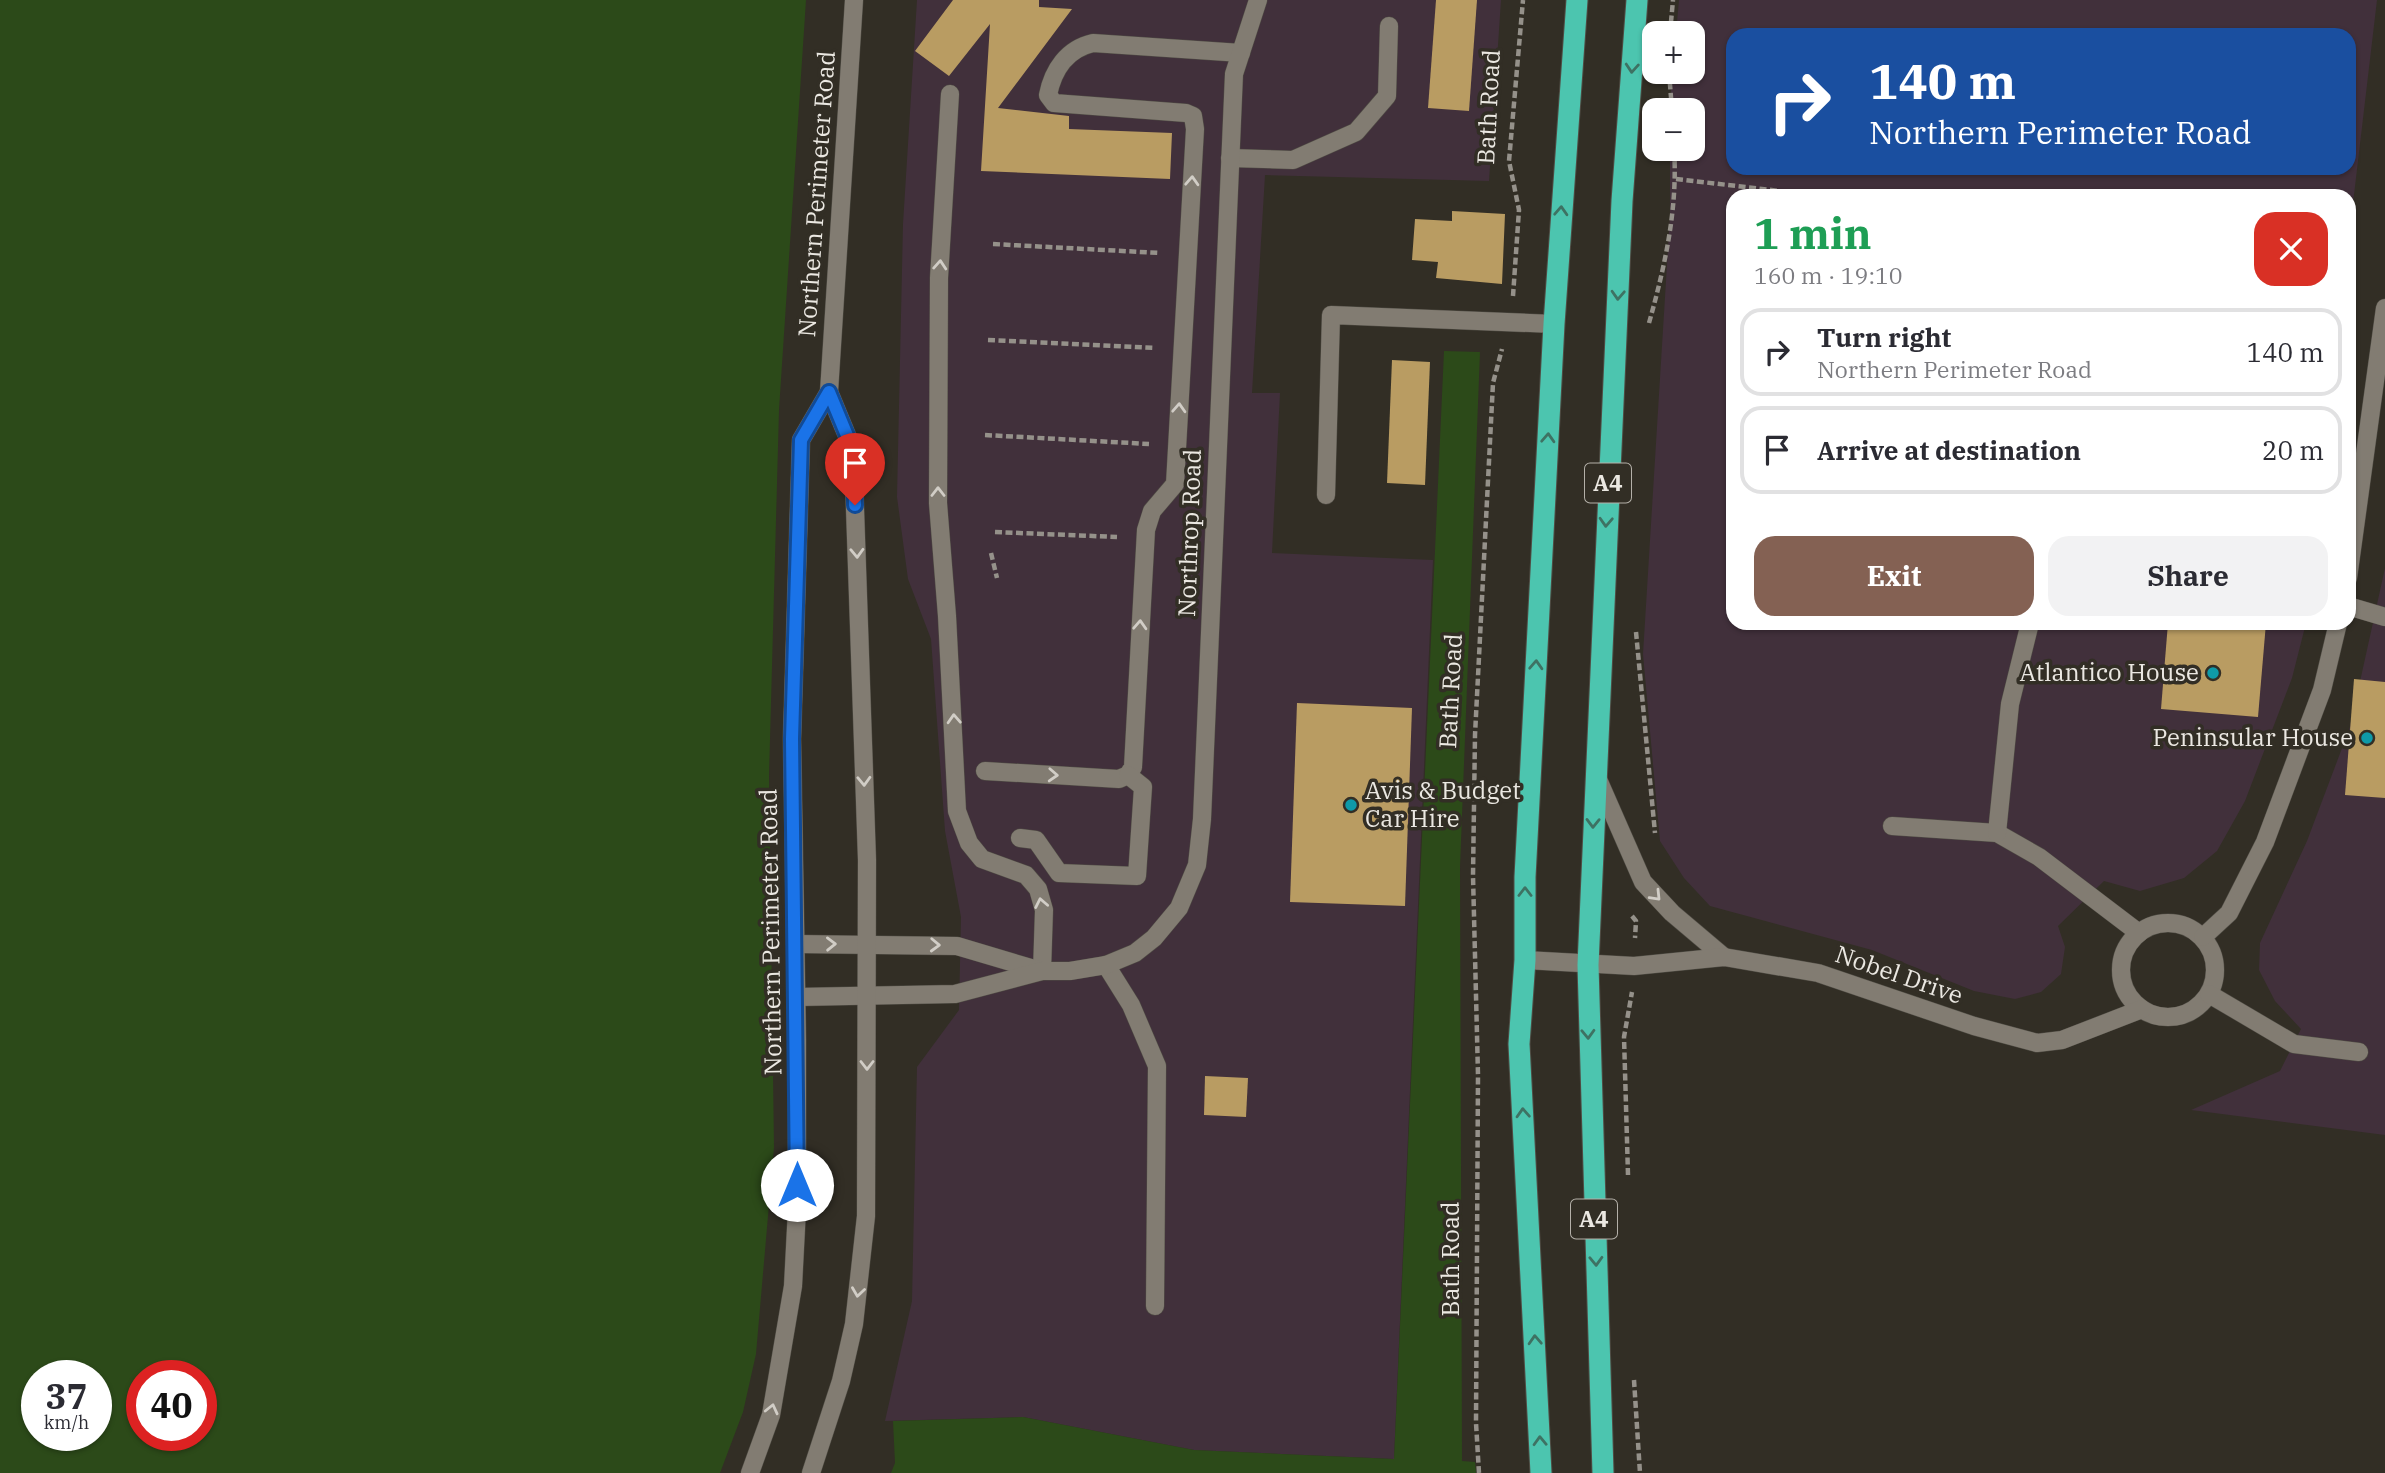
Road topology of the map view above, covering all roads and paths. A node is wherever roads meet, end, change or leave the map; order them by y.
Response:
1 (854, 0) edge
2 (1258, 0) edge
3 (1523, 0) edge
4 (1577, 0) edge
5 (1637, 0) edge
6 (1673, 0) edge
7 (1671, 21) edge
8 (1388, 26) dead end
9 (1241, 53) junction
10 (950, 94) dead end
11 (1230, 158) junction
12 (1675, 161) edge
13 (1676, 179) junction
14 (1763, 189) edge
15 (993, 244) dead end
16 (1172, 254) dead end
17 (2385, 309) edge
18 (1509, 320) junction
19 (1554, 324) junction
20 (1649, 325) dead end
21 (988, 340) dead end
22 (1167, 348) dead end
23 (829, 392) junction
24 (985, 435) dead end
25 (1159, 445) dead end
26 (1326, 495) dead end
27 (2356, 520) edge
28 (995, 532) dead end
29 (1123, 537) dead end
30 (991, 553) dead end
31 (997, 578) dead end
32 (2356, 608) edge
33 (2385, 617) edge
34 (1634, 620) dead end
35 (2028, 630) edge
36 (2336, 630) edge
37 (1594, 770) junction
38 (985, 771) dead end
39 (1128, 775) junction
40 (1892, 826) dead end
41 (1997, 833) junction
42 (1020, 838) dead end
43 (1658, 844) dead end
44 (2139, 933) junction
45 (2203, 937) junction
46 (867, 943) junction
47 (796, 944) junction
48 (1724, 957) junction
49 (1525, 960) junction
50 (1105, 965) junction
51 (1588, 965) junction
52 (1042, 971) junction
53 (2209, 993) junction
54 (797, 997) junction
55 (867, 997) junction
56 (1631, 1009) dead end
57 (2142, 1009) junction
58 (2359, 1052) dead end
59 (1628, 1187) dead end
60 (1155, 1306) dead end
61 (1634, 1378) dead end
62 (750, 1473) edge
63 (811, 1473) edge
64 (1479, 1473) edge
65 (1541, 1473) edge
66 (1603, 1473) edge
67 (1640, 1473) edge

1 - 23 street, Northern Perimeter Road
2 - 9 street, Northrop Road
3 - 18 path, Bath Road
19 -> 4 highway
5 -> 37 highway, A4
6 - 7 path
8 - 11 street
9 - 11 street, Northrop Road
39 -> 9 street
52 -> 10 street
11 - 50 street, Northrop Road
12 - 13 path
13 - 14 path
13 - 20 path
15 - 16 path
17 - 27 street
18 - 19 street
18 - 26 street
18 - 64 path, Bath Road
49 -> 19 highway
21 - 22 path
23 -> 46 street, Northern Perimeter Road
23 - 47 street, Northern Perimeter Road
24 - 25 path
28 - 29 path
30 - 31 path
32 - 33 street
34 - 43 path
35 - 41 street
36 - 45 street
37 -> 48 street
37 -> 51 highway, A4
38 -> 39 street
39 - 42 street
40 - 41 street
41 - 44 street
44 - 45 street
44 - 57 street
45 - 53 street
47 -> 46 street, Northrop Road
46 -> 52 street, Northrop Road
46 - 55 street, Northern Perimeter Road
47 - 54 street, Northern Perimeter Road
48 - 51 street, Nobel Drive
48 - 57 street, Nobel Drive
49 - 51 street, Nobel Drive
65 -> 49 highway
50 - 52 street, Northrop Road
50 - 60 street
51 -> 66 highway, A4
52 - 55 street, Northrop Road
53 - 57 street
53 - 58 street
54 - 55 street, Northrop Road
62 -> 54 street, Northern Perimeter Road
55 -> 63 street, Northern Perimeter Road
56 - 59 path
61 - 67 path

